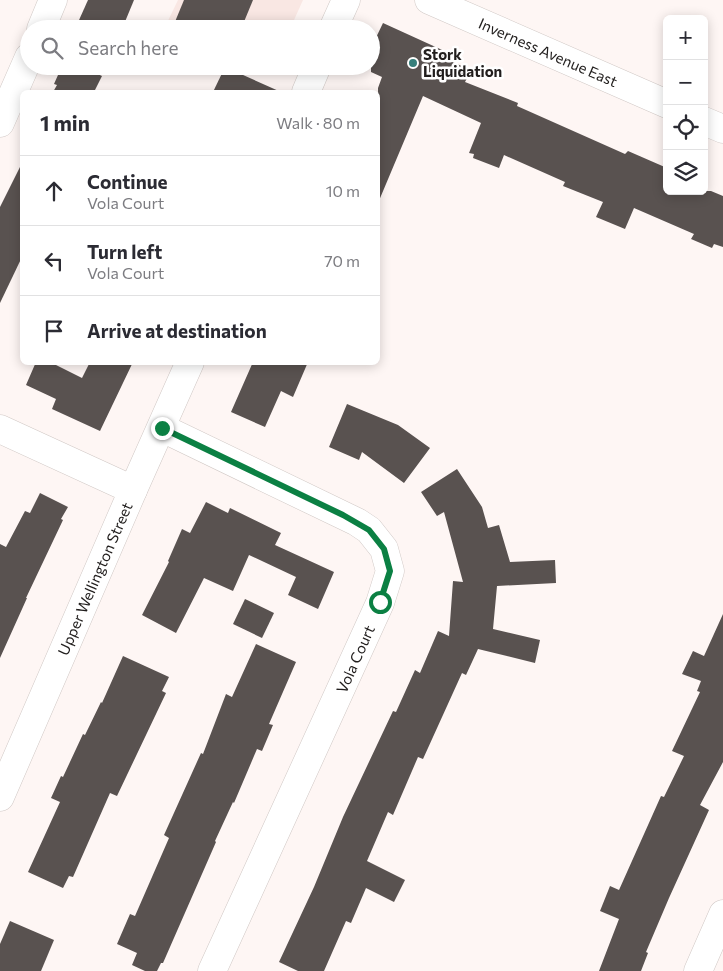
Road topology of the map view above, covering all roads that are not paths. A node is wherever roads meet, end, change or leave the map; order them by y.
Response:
1 (53, 0) edge
2 (346, 0) edge
3 (429, 0) edge
4 (45, 20) edge
5 (337, 20) edge
6 (21, 75) edge
7 (313, 75) edge
8 (307, 90) edge
9 (663, 102) edge
10 (708, 122) edge
11 (0, 123) edge
12 (723, 129) edge
13 (189, 365) edge
14 (162, 428) junction
15 (0, 429) edge
16 (133, 490) junction
17 (0, 797) edge
18 (723, 914) edge
19 (212, 971) edge
20 (698, 971) edge

1 - 4 street
2 - 5 street
3 - 9 street, Inverness Avenue East
6 - 11 street
7 - 8 street
10 - 12 street
13 - 14 street, Upper Wellington Street
14 - 16 street, Upper Wellington Street
14 - 19 street, Vola Court
15 - 16 street
16 - 17 street, Upper Wellington Street
18 - 20 street

